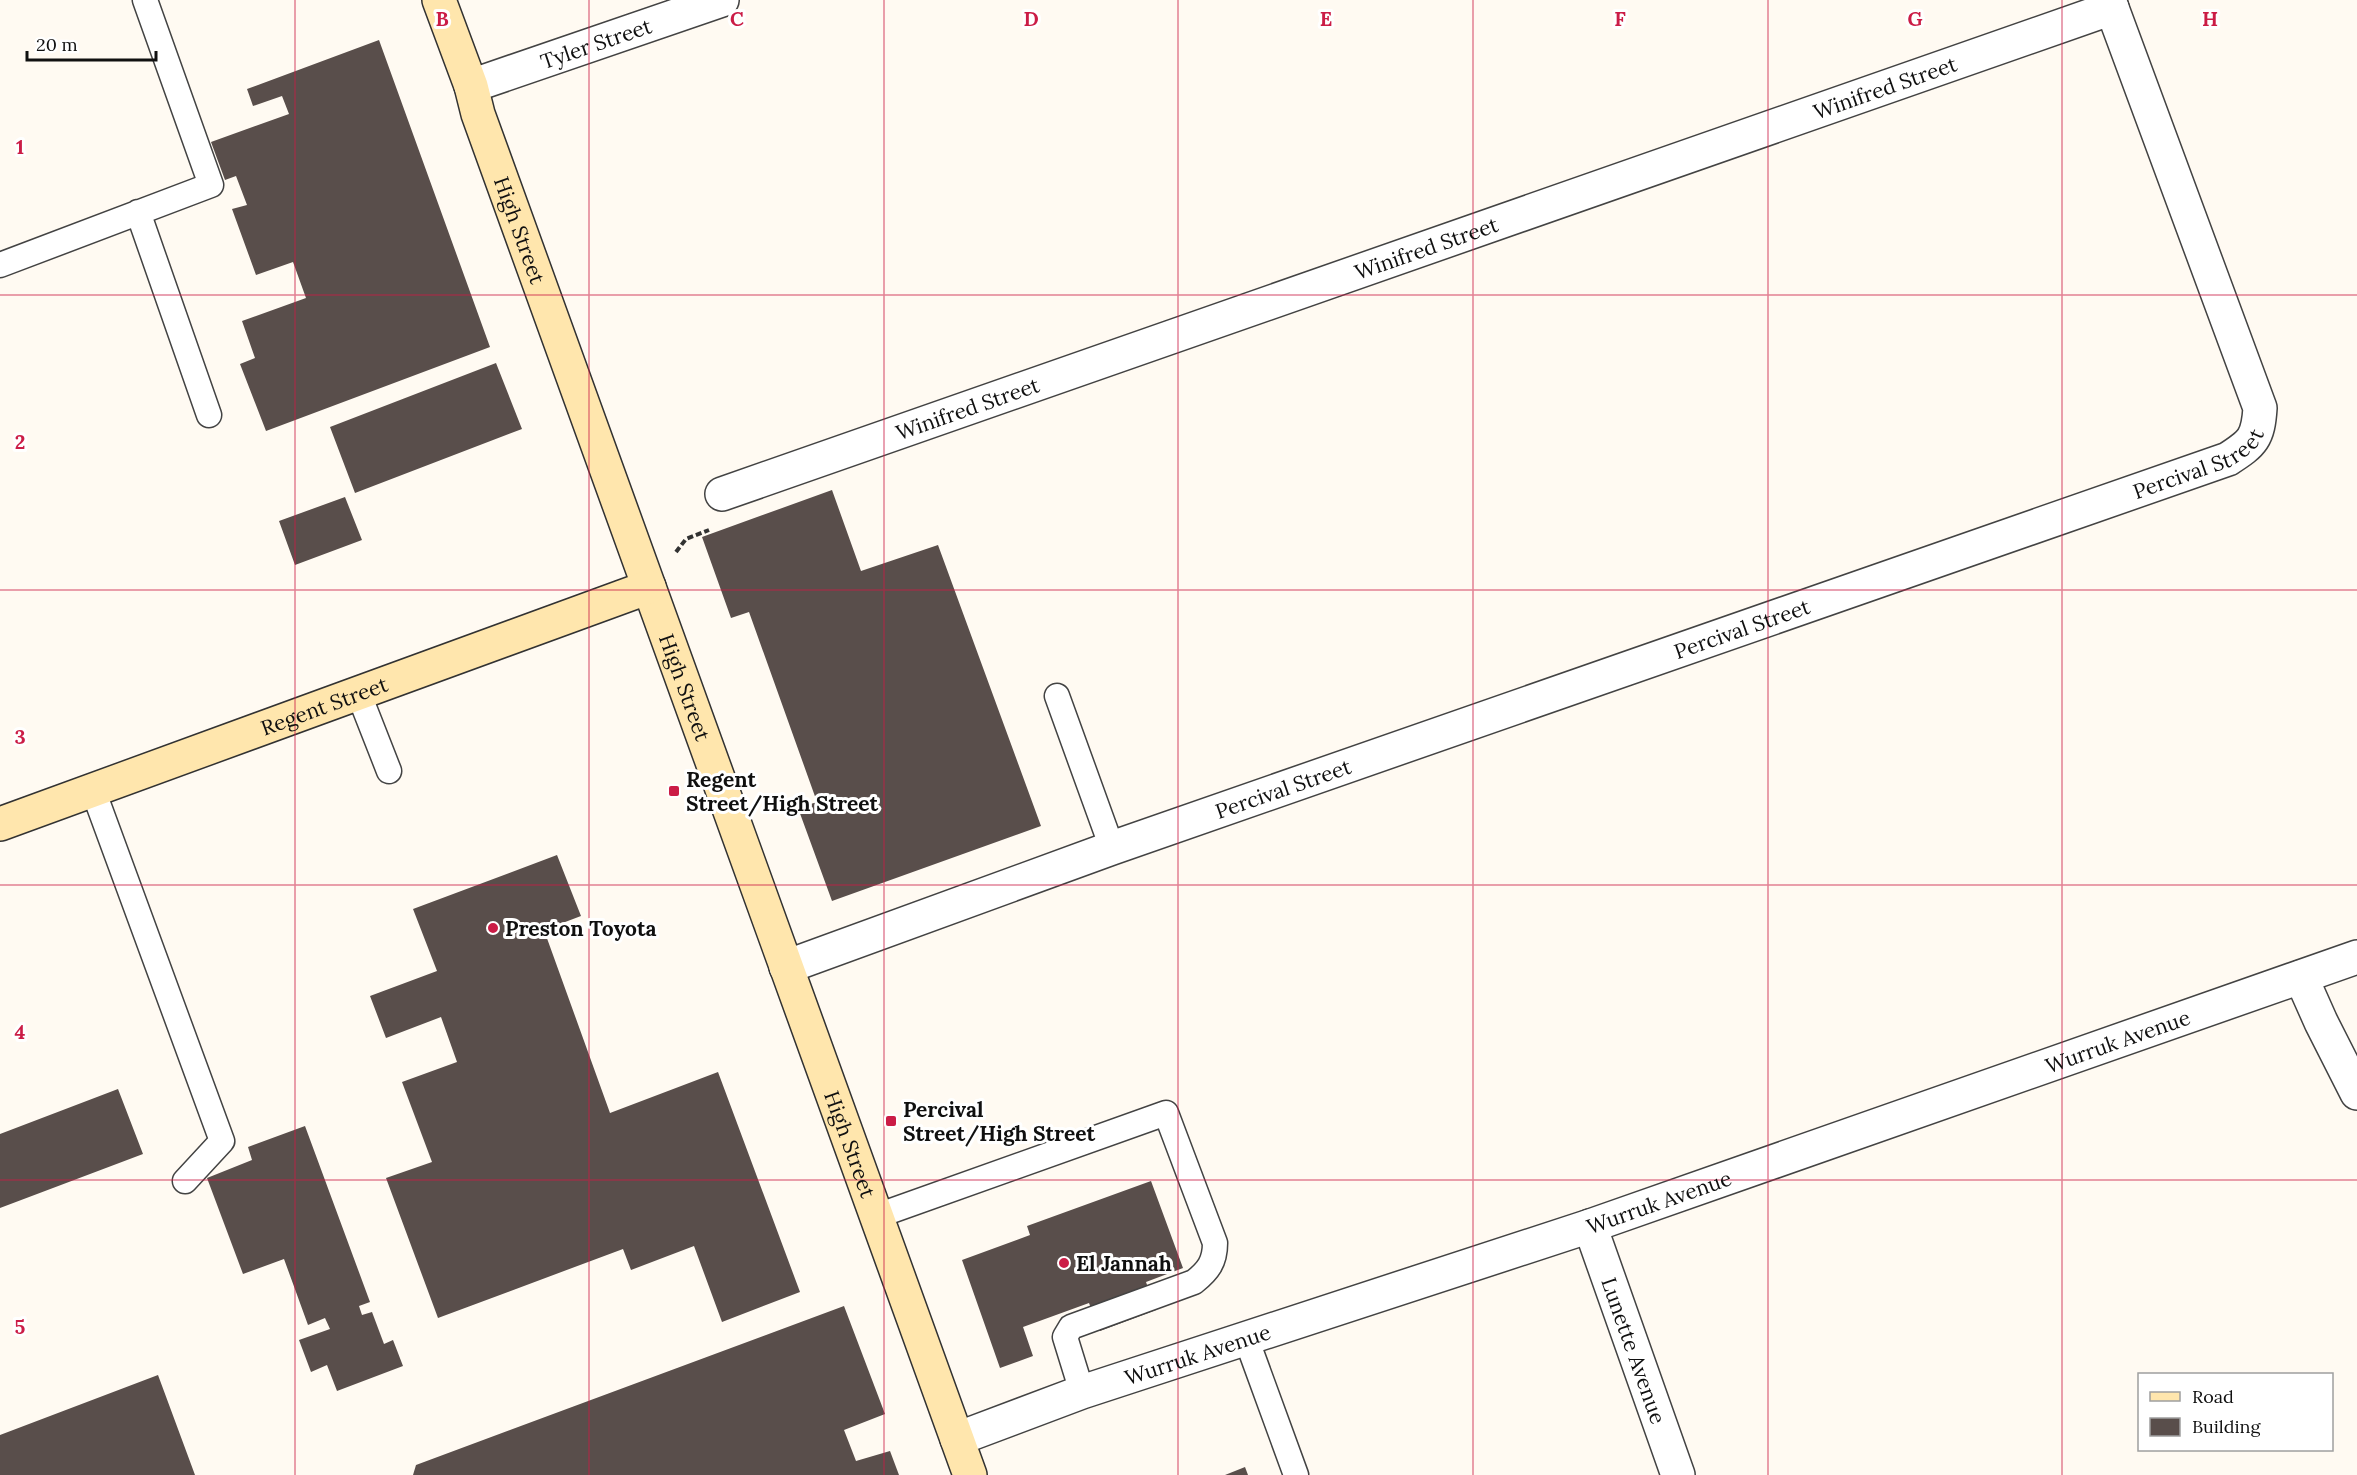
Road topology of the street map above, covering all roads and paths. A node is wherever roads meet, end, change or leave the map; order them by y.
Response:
1 (146, 0) edge
2 (440, 0) edge
3 (722, 0) edge
4 (2110, 4) edge
5 (471, 86) junction
6 (138, 212) junction
7 (0, 265) edge
8 (209, 415) dead end
9 (722, 494) dead end
10 (712, 529) dead end
11 (649, 587) junction
12 (358, 692) junction
13 (1057, 696) dead end
14 (389, 771) dead end
15 (93, 790) junction
16 (0, 824) edge
17 (1112, 848) junction
18 (2357, 957) edge
19 (786, 967) junction
20 (2301, 977) junction
21 (2357, 1093) edge
22 (185, 1181) dead end
23 (877, 1216) junction
24 (1590, 1227) junction
25 (1246, 1338) junction
26 (1082, 1392) junction
27 (957, 1439) junction
28 (970, 1475) edge
29 (1296, 1475) edge
30 (1678, 1475) edge

1 - 6 lane
2 - 5 main road, High Street
3 - 5 street, Tyler Street
4 - 9 street, Winifred Street
4 - 17 street, Percival Street
5 - 11 main road, High Street
6 - 7 lane
6 - 8 lane
10 - 11 path
11 - 12 main road, Regent Street
11 - 19 main road, High Street
12 - 14 lane
12 - 15 main road, Regent Street
13 - 17 lane
15 - 16 main road, Regent Street
15 - 22 lane
17 - 19 street, Percival Street
18 - 20 street, Wurruk Avenue
19 - 23 main road, High Street
20 - 21 street
20 - 24 street, Wurruk Avenue
23 - 26 lane
23 - 27 main road, High Street
24 - 25 street, Wurruk Avenue
24 - 30 street, Lunette Avenue
25 - 26 street, Wurruk Avenue
25 - 29 lane
26 - 27 street, Wurruk Avenue
27 - 28 main road, High Street

